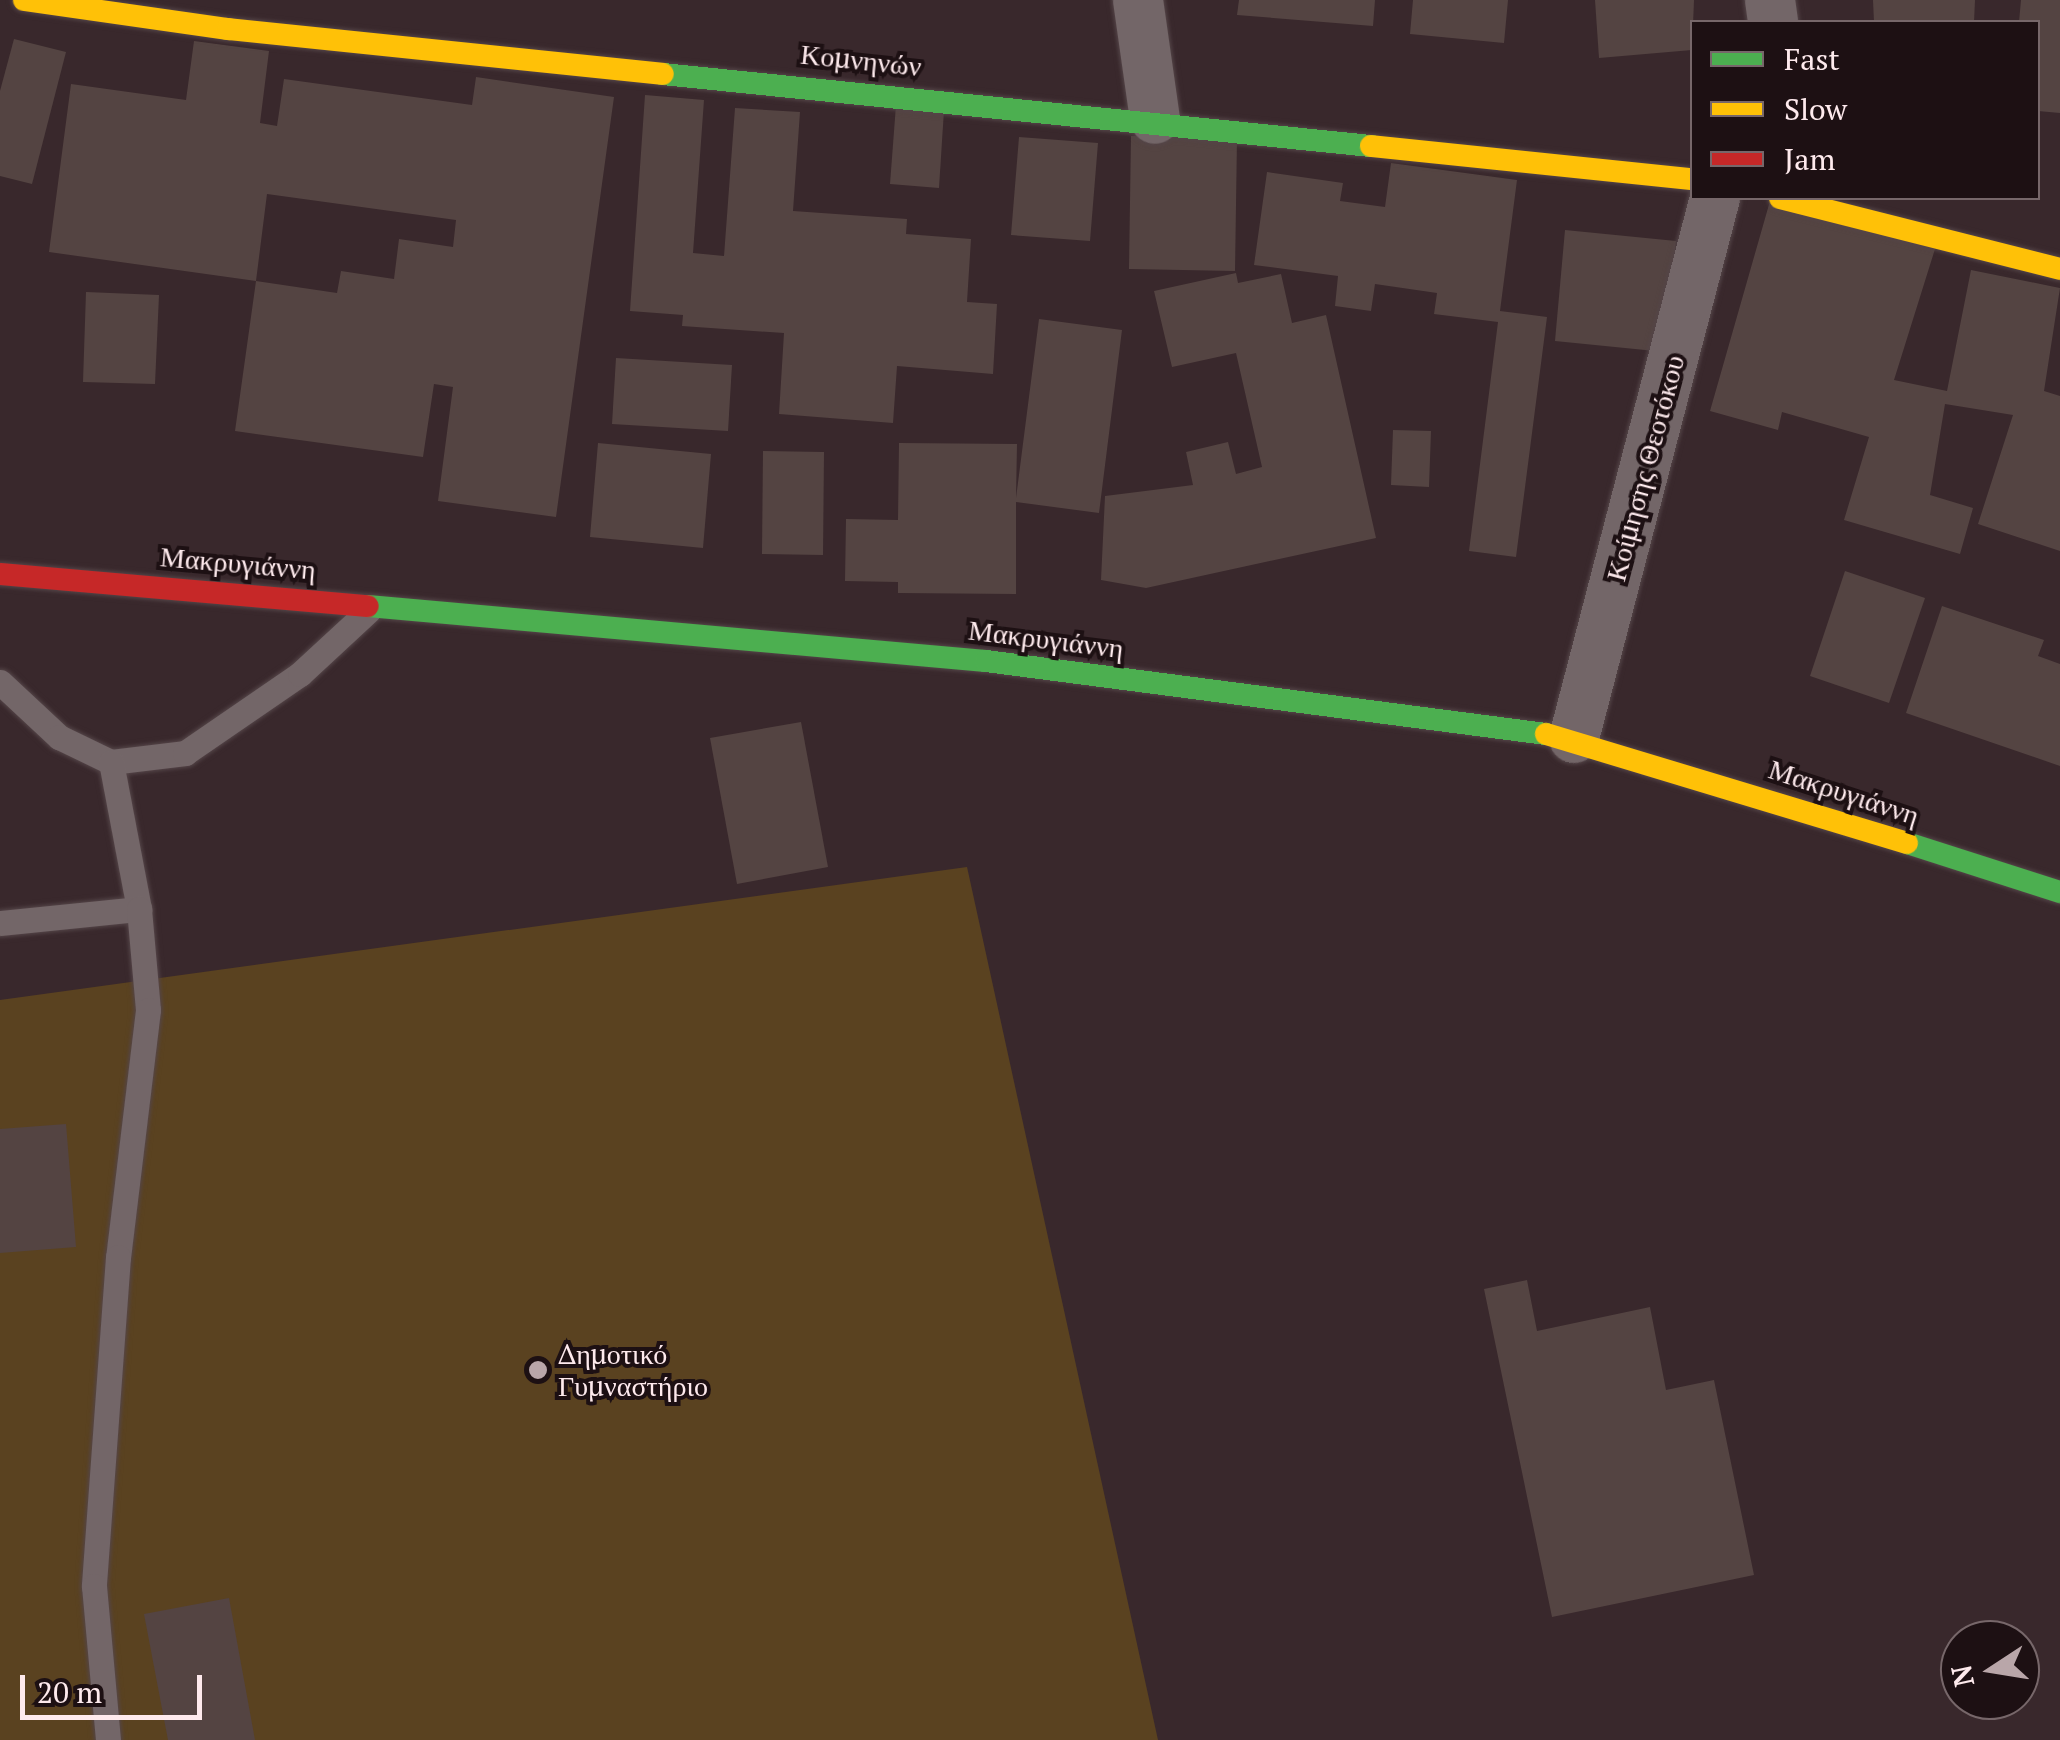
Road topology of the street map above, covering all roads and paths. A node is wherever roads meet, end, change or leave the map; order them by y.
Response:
1 (3, 0) edge
2 (24, 0) edge
3 (1138, 0) edge
4 (0, 10) edge
5 (228, 14) edge
6 (1156, 120) junction
7 (1690, 179) edge
8 (1715, 200) edge
9 (1788, 200) edge
10 (2060, 270) edge
11 (0, 574) edge
12 (376, 604) junction
13 (0, 682) edge
14 (1574, 738) junction
15 (111, 762) junction
16 (2060, 892) edge
17 (140, 909) junction
18 (0, 923) edge
19 (108, 1740) edge

1 - 4 street
2 - 5 street, Κομνηνών
3 - 6 street
5 - 6 street, Κομνηνών
6 - 7 street, Κομνηνών
8 - 14 street, Κοίμησης Θεοτόκου
9 - 10 street
11 - 12 street, Μακρυγιάννη
12 - 14 street, Μακρυγιάννη
12 - 15 lane
13 - 15 lane
14 - 16 street, Μακρυγιάννη
15 - 17 lane
17 - 18 lane
17 - 19 lane

